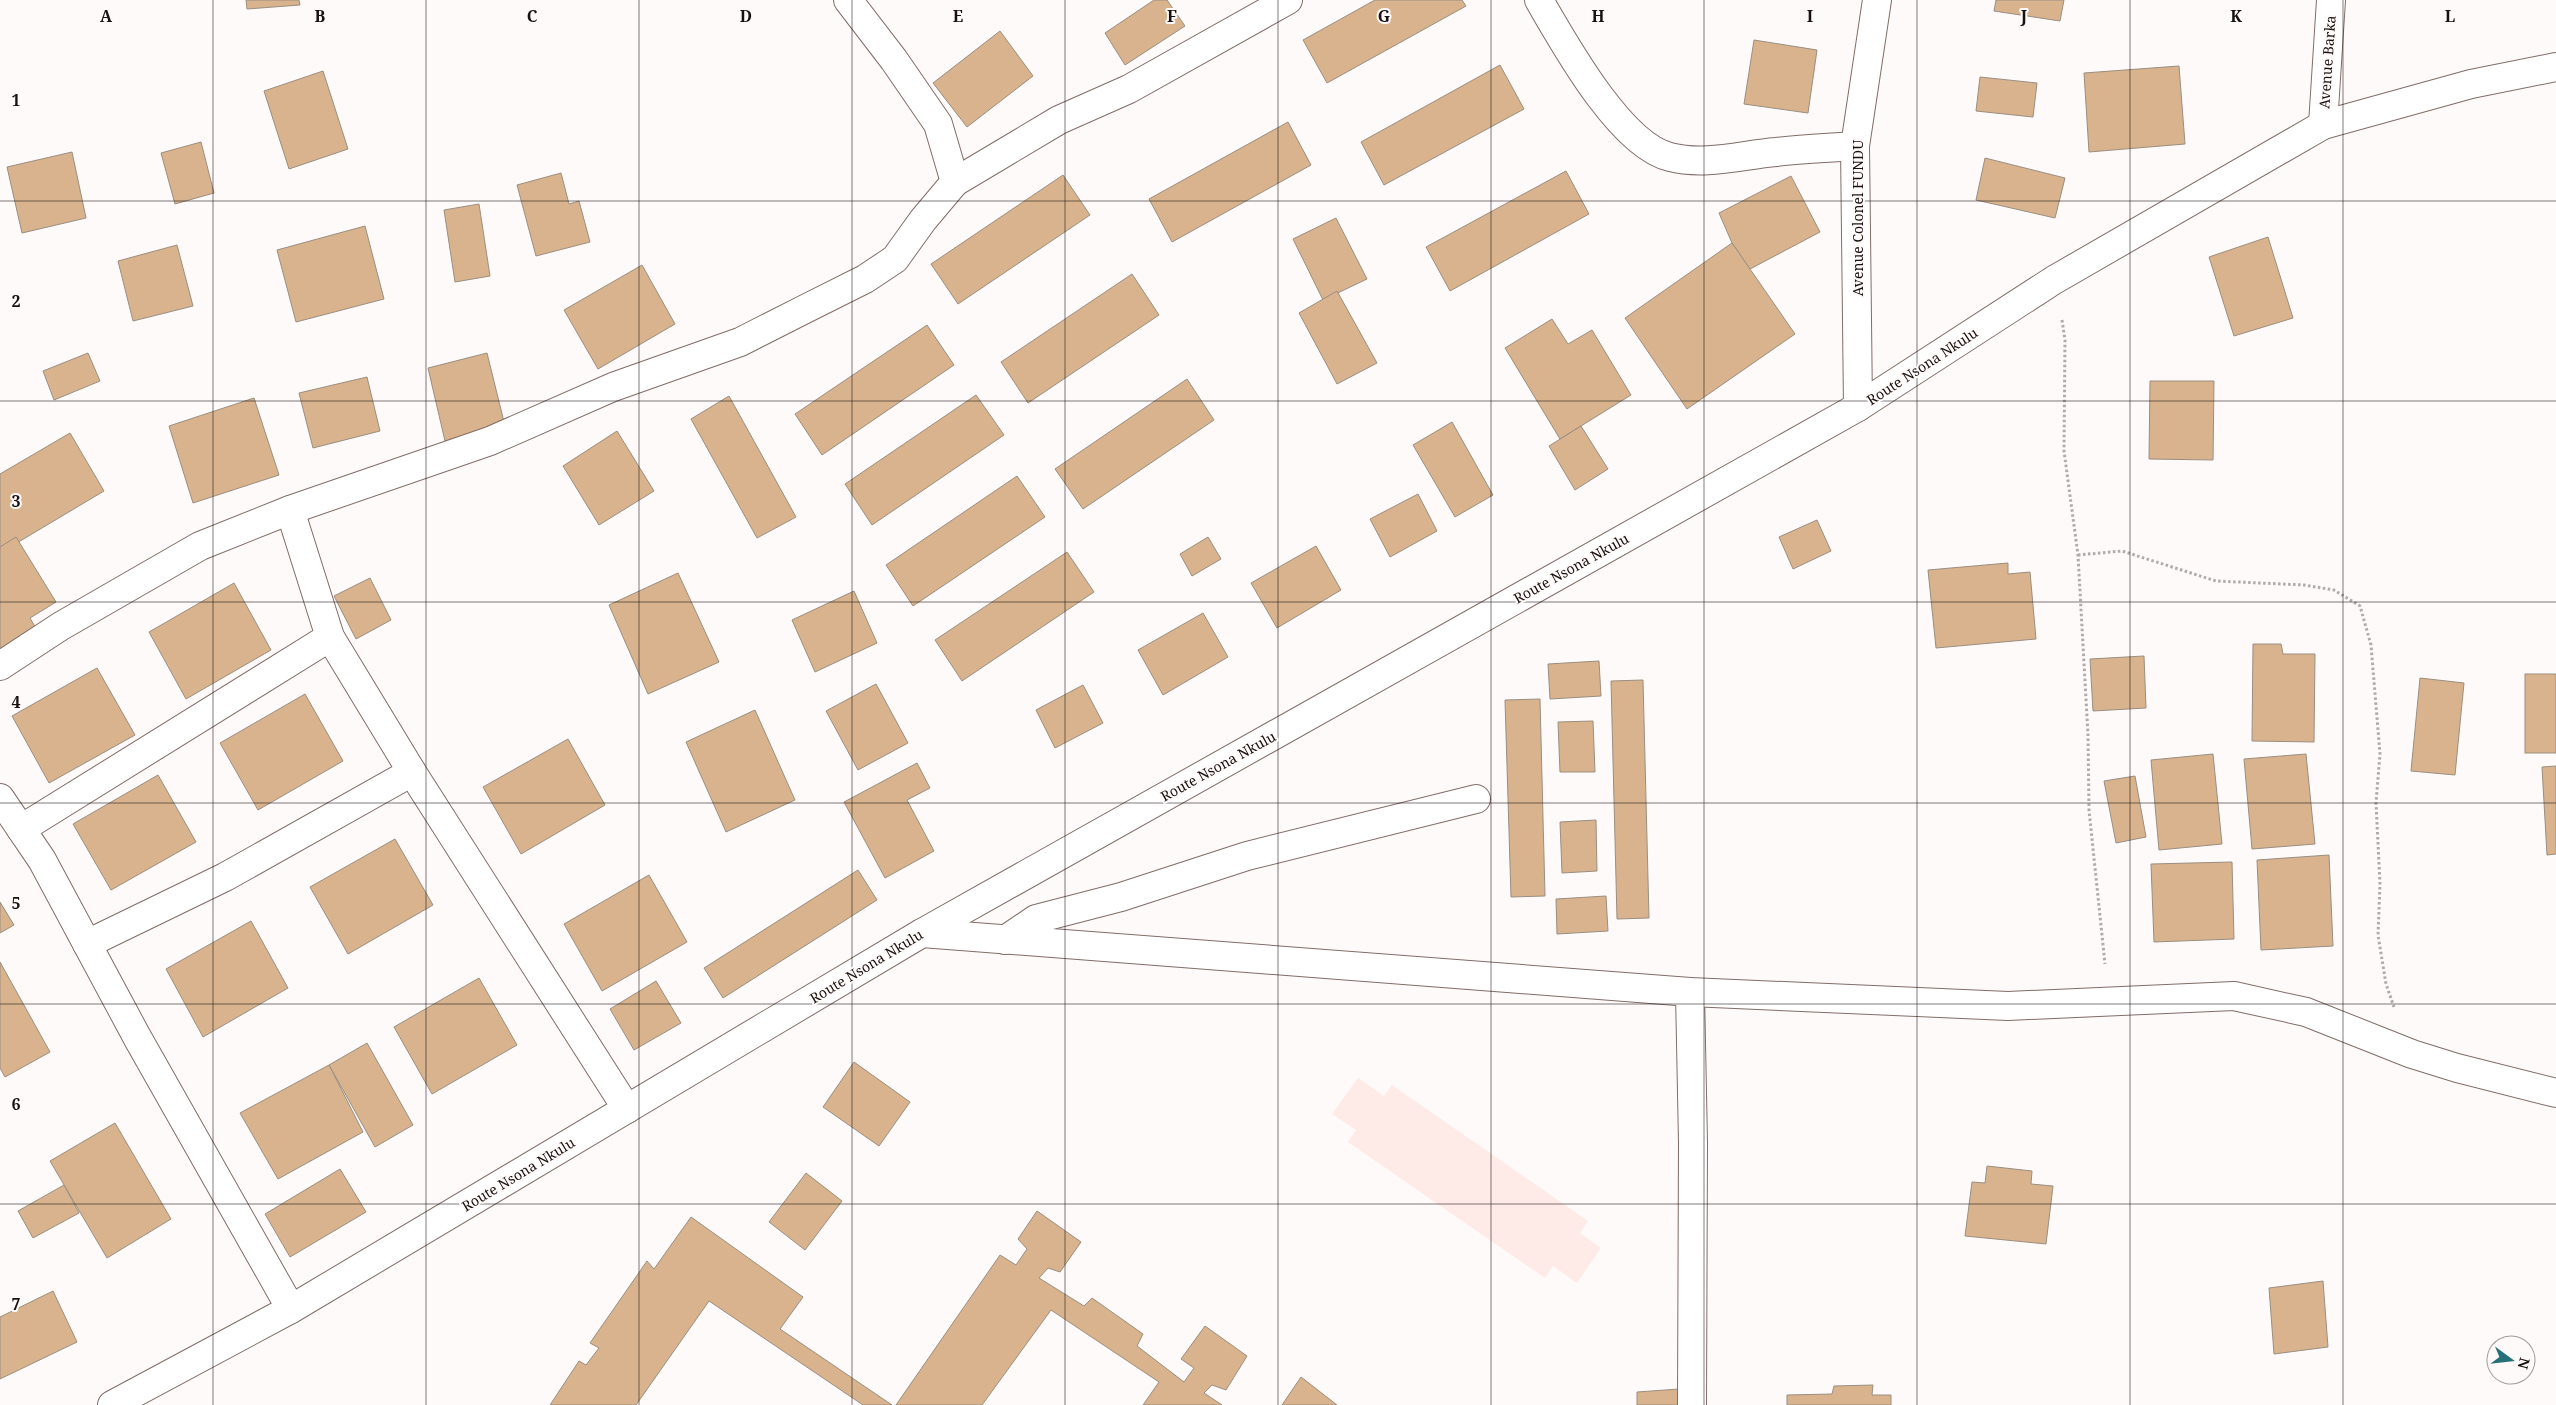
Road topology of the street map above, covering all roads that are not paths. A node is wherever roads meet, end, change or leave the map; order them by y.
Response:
1 (848, 0) edge
2 (1288, 0) edge
3 (1539, 0) edge
4 (1877, 0) edge
5 (2331, 0) edge
6 (2556, 67) edge
7 (2323, 125) junction
8 (1855, 146) junction
9 (955, 182) junction
10 (1858, 407) junction
11 (290, 510) junction
12 (330, 637) junction
13 (0, 666) edge
14 (412, 772) junction
15 (0, 798) edge
16 (1476, 799) dead end
17 (21, 829) junction
18 (922, 933) junction
19 (1005, 940) junction
20 (87, 944) junction
21 (1690, 992) junction
22 (2556, 1093) edge
23 (627, 1109) junction
24 (291, 1309) junction
25 (112, 1405) edge
26 (1692, 1405) edge

1 - 9 street
2 - 9 street
3 - 8 street
4 - 8 street, Avenue Colonel FUNDU
5 - 7 street, Avenue Barka
6 - 7 street, Route Nsona Nkulu
7 - 10 street, Route Nsona Nkulu
8 - 10 street, Avenue Colonel FUNDU
9 - 11 street
10 - 18 street, Route Nsona Nkulu
11 - 12 street
11 - 13 street
12 - 14 street
12 - 17 street
14 - 20 street
14 - 23 street
15 - 17 street
16 - 19 street
17 - 20 street
18 - 19 street
18 - 23 street, Route Nsona Nkulu
19 - 21 street
20 - 24 street
21 - 22 street
21 - 26 street
23 - 24 street, Route Nsona Nkulu
24 - 25 street, Route Nsona Nkulu

